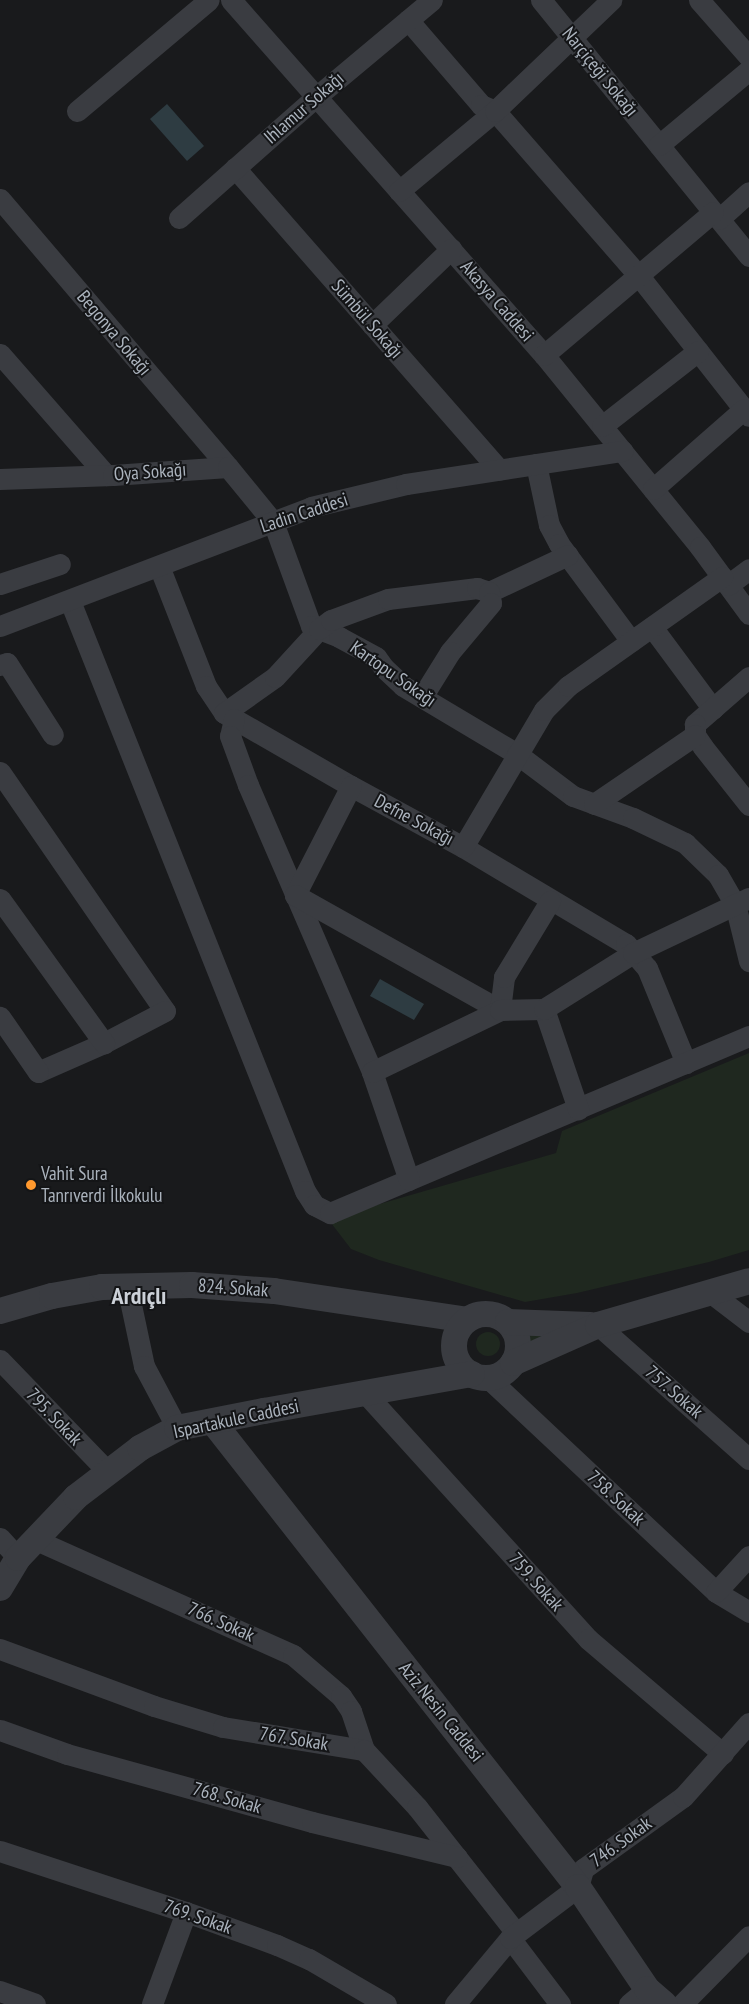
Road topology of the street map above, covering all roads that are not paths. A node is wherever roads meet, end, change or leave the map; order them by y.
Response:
1 (209, 0) edge
2 (231, 0) edge
3 (542, 0) edge
4 (610, 0) edge
5 (699, 0) edge
6 (430, 1) edge
7 (408, 20) junction
8 (572, 38) junction
9 (749, 57) edge
10 (749, 70) edge
11 (316, 96) junction
12 (77, 110) dead end
13 (495, 111) junction
14 (659, 145) junction
15 (235, 168) junction
16 (400, 191) junction
17 (749, 192) edge
18 (0, 199) edge
19 (716, 215) junction
20 (179, 218) dead end
21 (450, 248) junction
22 (749, 256) edge
23 (639, 276) junction
24 (372, 325) junction
25 (698, 351) junction
26 (0, 354) edge
27 (544, 355) junction
28 (746, 413) edge
29 (602, 426) junction
30 (622, 451) junction
31 (536, 464) junction
32 (228, 467) junction
33 (499, 470) junction
34 (106, 475) junction
35 (0, 480) edge
36 (653, 489) junction
37 (273, 522) junction
38 (568, 555) junction
39 (60, 564) dead end
40 (159, 566) junction
41 (749, 569) edge
42 (725, 581) junction
43 (0, 584) edge
44 (489, 592) junction
45 (70, 601) junction
46 (749, 614) edge
47 (0, 626) edge
48 (652, 627) junction
49 (319, 629) junction
50 (631, 641) junction
51 (0, 665) edge
52 (749, 677) edge
53 (422, 697) junction
54 (714, 709) junction
55 (229, 716) junction
56 (696, 734) junction
57 (53, 736) dead end
58 (517, 754) junction
59 (0, 772) edge
60 (351, 786) junction
61 (594, 804) junction
62 (749, 806) edge
63 (463, 847) junction
64 (295, 895) junction
65 (0, 899) edge
66 (550, 901) junction
67 (742, 901) edge
68 (633, 953) junction
69 (749, 961) edge
70 (544, 1009) junction
71 (500, 1010) junction
72 (0, 1017) edge
73 (749, 1036) edge
74 (104, 1043) junction
75 (686, 1063) junction
76 (372, 1072) junction
77 (578, 1108) junction
78 (409, 1180) junction
79 (749, 1281) edge
80 (127, 1286) junction
81 (711, 1293) junction
82 (0, 1311) edge
83 (467, 1320) junction
84 (508, 1322) junction
85 (749, 1322) edge
86 (598, 1325) junction
87 (0, 1360) edge
88 (513, 1363) junction
89 (480, 1376) junction
90 (366, 1394) junction
91 (214, 1422) junction
92 (178, 1428) junction
93 (749, 1459) edge
94 (109, 1473) junction
95 (0, 1538) edge
96 (36, 1540) junction
97 (749, 1556) edge
98 (18, 1558) junction
99 (0, 1588) edge
100 (716, 1592) junction
101 (749, 1612) edge
102 (0, 1649) edge
103 (749, 1722) edge
104 (0, 1730) edge
105 (364, 1750) junction
106 (722, 1754) junction
107 (0, 1851) edge
108 (457, 1858) junction
109 (578, 1887) junction
110 (186, 1912) junction
111 (513, 1935) junction
112 (749, 1936) edge
113 (5, 1996) edge
114 (647, 1999) edge
115 (35, 2004) edge
116 (152, 2004) edge
117 (386, 2004) edge
118 (455, 2004) edge
119 (560, 2004) edge
120 (682, 2004) edge

1 - 12 street
2 - 11 street, Akasya Caddesi
3 - 8 street, Narçiçeği Sokağı
4 - 8 street
5 - 9 street
6 - 7 street, Ihlamur Sokağı
7 - 11 street, Ihlamur Sokağı
7 - 13 street
8 - 13 street
8 - 14 street, Narçiçeği Sokağı
10 - 14 street
11 - 15 street, Ihlamur Sokağı
11 - 16 street, Akasya Caddesi
13 - 16 street
13 - 23 street
14 - 19 street, Narçiçeği Sokağı
15 - 20 street, Ihlamur Sokağı
15 - 24 street, Sümbül Sokağı
16 - 21 street, Akasya Caddesi
17 - 19 street
18 - 32 street, Begonya Sokağı
19 - 22 street, Narçiçeği Sokağı
19 - 23 street
21 - 24 street
21 - 27 street, Akasya Caddesi
23 - 25 street
23 - 27 street
24 - 33 street, Sümbül Sokağı
25 - 28 street
25 - 29 street
26 - 34 street
27 - 29 street, Akasya Caddesi
28 - 36 street
29 - 30 street, Akasya Caddesi
30 - 31 street, Ladin Caddesi
30 - 36 street, Akasya Caddesi
31 - 33 street, Ladin Caddesi
31 - 38 street
32 - 34 street, Oya Sokağı
32 - 37 street
33 - 37 street, Ladin Caddesi
34 - 35 street, Oya Sokağı
36 - 42 street, Akasya Caddesi
37 - 40 street, Ladin Caddesi
37 - 49 street
38 - 44 street
38 - 50 street
39 - 43 street
40 - 45 street, Ladin Caddesi
40 - 55 street, Defne Sokağı
41 - 42 street
42 - 46 street, Akasya Caddesi
42 - 48 street
44 - 49 street
44 - 53 street
45 - 47 street, Ladin Caddesi
45 - 78 street
48 - 50 street
48 - 54 street
49 - 53 street, Kartopu Sokağı
49 - 55 street
50 - 58 street
51 - 57 street
52 - 54 street
53 - 58 street, Kartopu Sokağı
54 - 56 street
55 - 60 street, Defne Sokağı
55 - 64 street
56 - 61 street
56 - 62 street
58 - 61 street, Kartopu Sokağı
58 - 63 street
59 - 74 street
60 - 63 street, Defne Sokağı
60 - 64 street
61 - 67 street, Kartopu Sokağı
63 - 66 street, Defne Sokağı
64 - 71 street
64 - 76 street
65 - 74 street
66 - 68 street, Defne Sokağı
66 - 71 street
67 - 68 street
67 - 69 street, Kartopu Sokağı
68 - 70 street
68 - 75 street, Defne Sokağı
70 - 71 street
70 - 77 street
71 - 76 street
72 - 74 street
73 - 75 street
75 - 77 street
76 - 78 street
77 - 78 street
79 - 81 street
80 - 82 street, 824. Sokak
80 - 83 street, 824. Sokak
80 - 92 street
81 - 85 street
81 - 86 street
83 - 84 street
83 - 89 street
84 - 86 street
84 - 88 street
86 - 88 street
86 - 93 street, 757. Sokak
87 - 94 street, 795. Sokak
88 - 89 street
89 - 90 street, Ispartakule Caddesi
89 - 100 street, 758. Sokak
90 - 91 street, Ispartakule Caddesi
90 - 106 street, 759. Sokak
91 - 92 street, Ispartakule Caddesi
91 - 109 street, Aziz Nesin Caddesi
92 - 94 street, Ispartakule Caddesi
94 - 96 street, Ispartakule Caddesi
95 - 98 street
96 - 98 street, Ispartakule Caddesi
96 - 105 street, 766. Sokak
97 - 100 street
98 - 99 street, Ispartakule Caddesi
100 - 101 street, 758. Sokak
102 - 105 street, 767. Sokak
103 - 106 street, 746. Sokak
104 - 108 street, 768. Sokak
105 - 108 street
106 - 109 street, 746. Sokak
107 - 110 street, 769. Sokak
108 - 111 street
109 - 111 street, 746. Sokak
109 - 114 street, Aziz Nesin Caddesi
110 - 116 street
110 - 117 street, 769. Sokak
111 - 118 street, 746. Sokak
111 - 119 street
112 - 120 street
113 - 115 street

